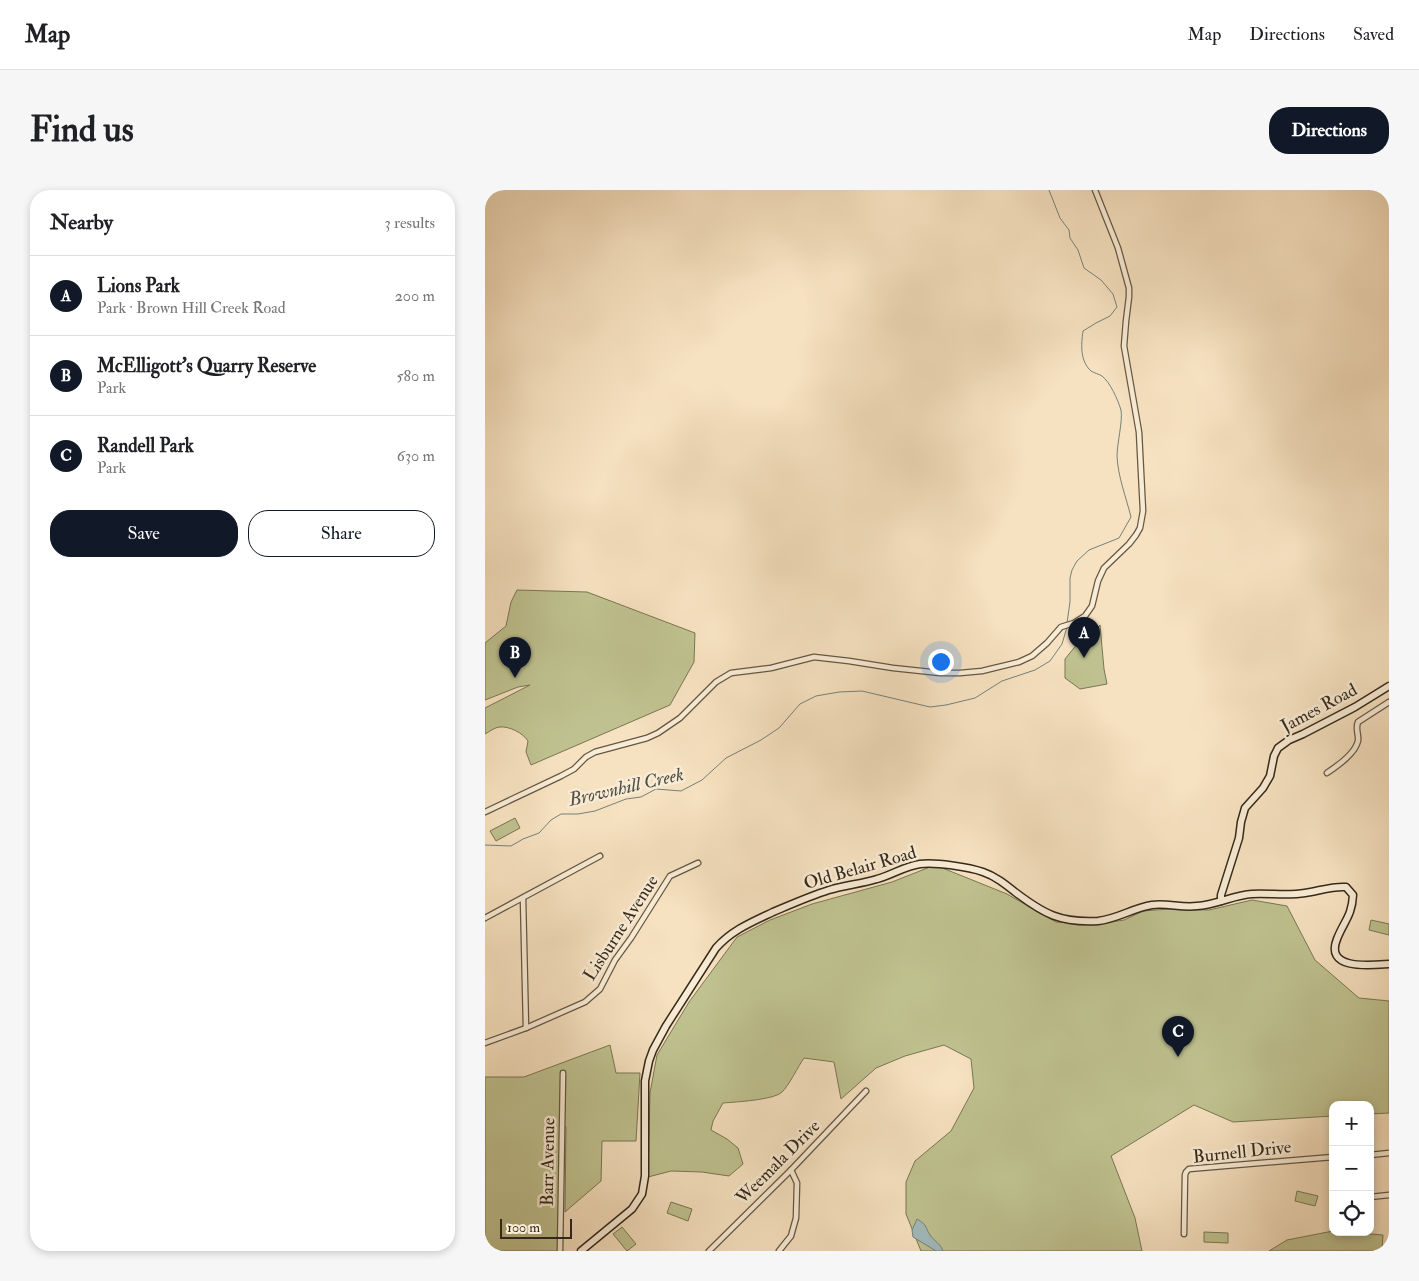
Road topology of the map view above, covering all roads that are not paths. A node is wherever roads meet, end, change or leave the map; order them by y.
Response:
1 (1095, 190) edge
2 (1389, 686) edge
3 (1389, 702) edge
4 (1327, 773) dead end
5 (485, 812) edge
6 (600, 856) dead end
7 (698, 863) dead end
8 (523, 898) junction
9 (1221, 901) junction
10 (485, 918) edge
11 (1389, 964) edge
12 (526, 1028) junction
13 (485, 1043) edge
14 (563, 1073) dead end
15 (866, 1091) dead end
16 (1389, 1153) edge
17 (1374, 1154) edge
18 (1329, 1157) edge
19 (791, 1170) junction
20 (1389, 1196) edge
21 (1374, 1197) edge
22 (1184, 1234) dead end
23 (560, 1251) edge
24 (581, 1251) edge
25 (709, 1251) edge
26 (779, 1251) edge

1 - 5 street
2 - 9 main road, James Road
3 - 4 street
6 - 8 street
7 - 12 street, Lisburne Avenue
8 - 10 street
8 - 12 street
9 - 11 main road, Old Belair Road
9 - 24 main road, Old Belair Road
12 - 13 street, Lisburne Avenue
14 - 23 street, Barr Avenue
15 - 19 street, Weemala Drive
16 - 17 street
18 - 22 street, Burnell Drive
19 - 25 street, Weemala Drive
19 - 26 street
20 - 21 street

